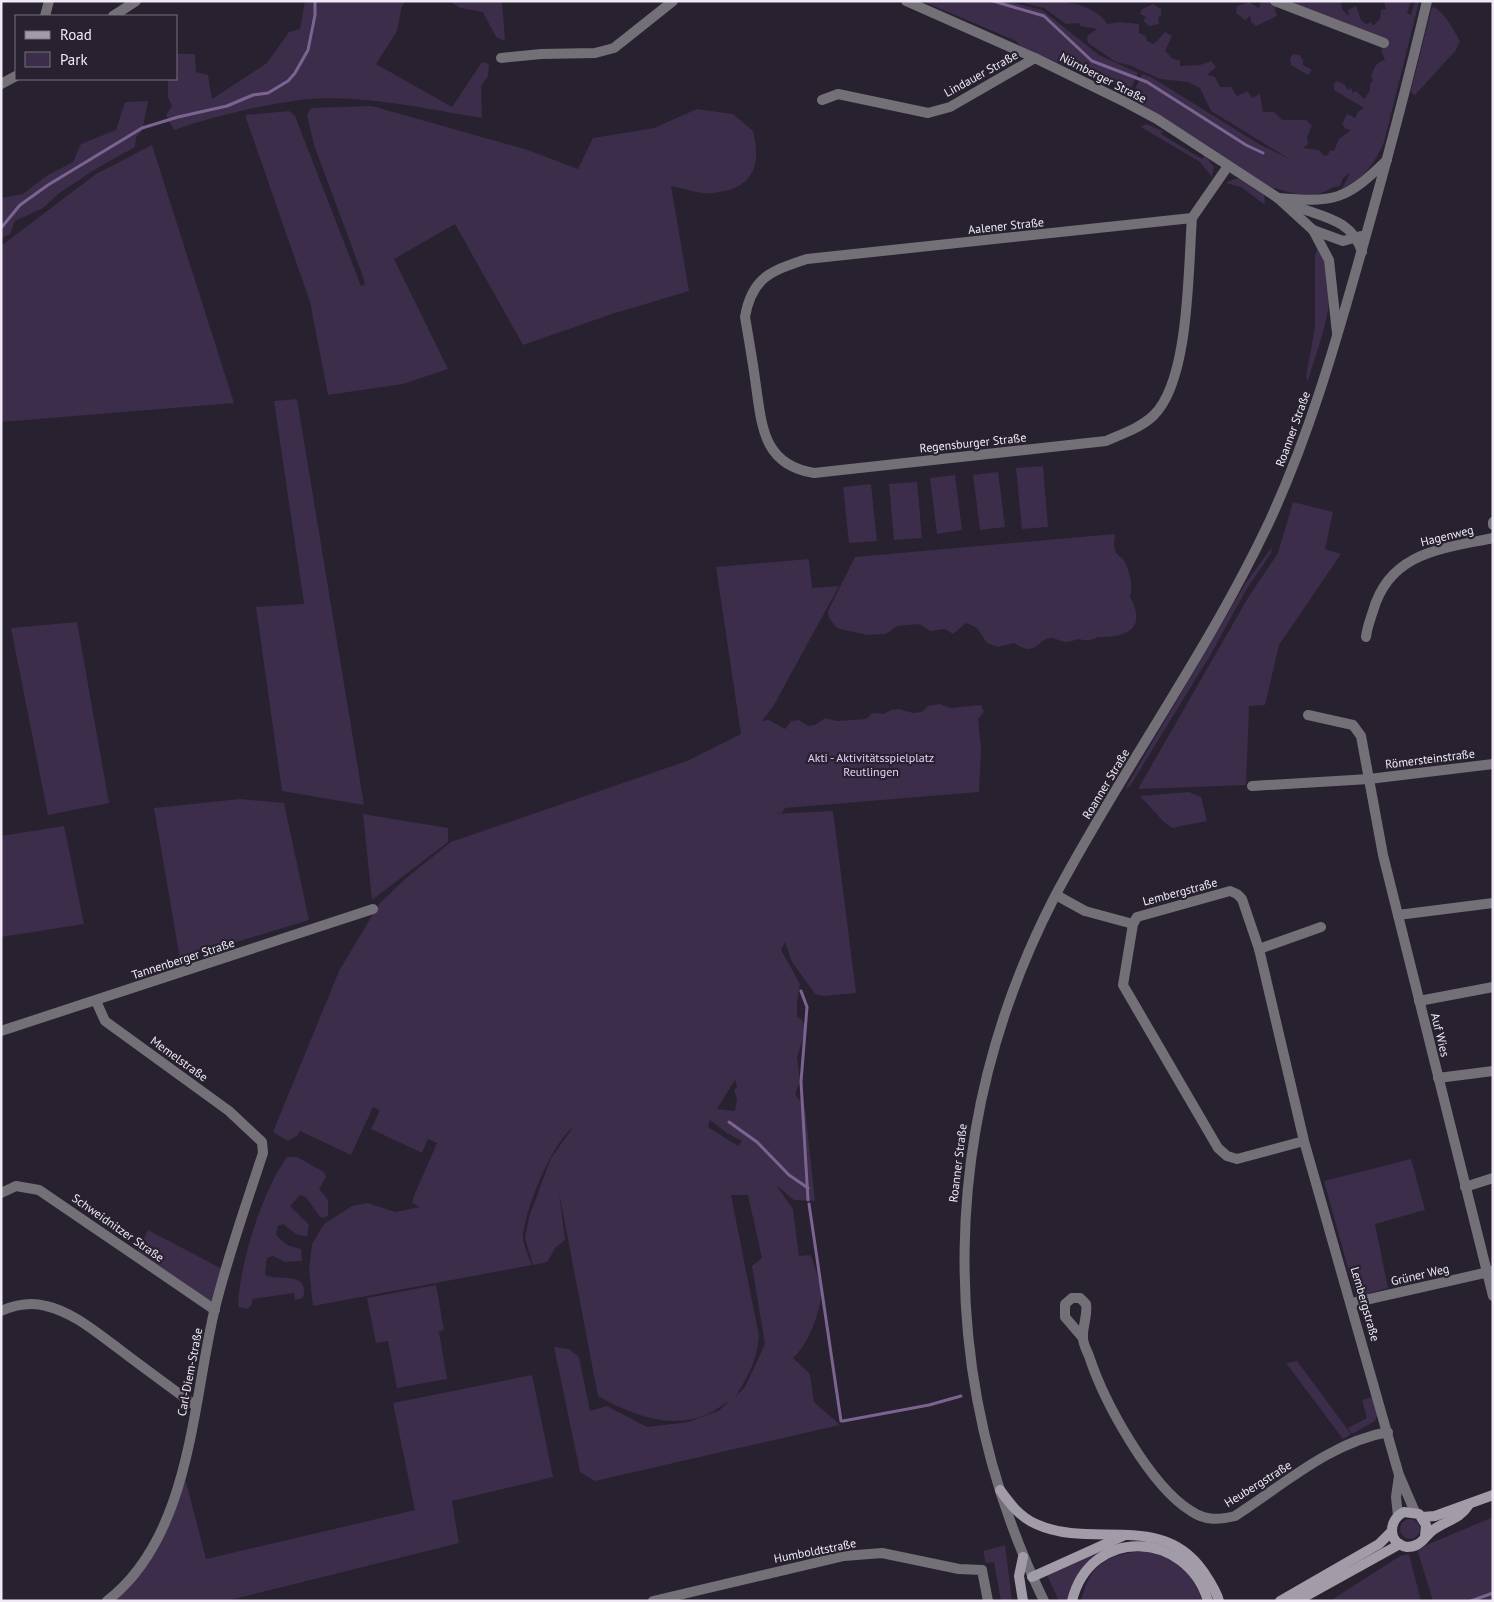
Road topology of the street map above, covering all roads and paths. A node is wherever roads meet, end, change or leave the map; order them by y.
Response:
1 (49, 1) edge
2 (136, 1) edge
3 (674, 1) edge
4 (906, 1) edge
5 (1275, 1) edge
6 (1427, 1) edge
7 (45, 15) edge
8 (115, 15) edge
9 (1384, 43) dead end
10 (501, 58) dead end
11 (1035, 58) junction
12 (15, 77) edge
13 (1, 84) edge
14 (822, 100) dead end
15 (1387, 160) junction
16 (1228, 166) junction
17 (1278, 198) junction
18 (1192, 218) junction
19 (1313, 230) junction
20 (1367, 231) junction
21 (1356, 238) junction
22 (1362, 252) junction
23 (763, 278) joint
24 (1338, 336) junction
25 (1493, 538) edge
26 (1366, 637) dead end
27 (1308, 715) dead end
28 (1493, 764) edge
29 (1370, 779) junction
30 (1252, 786) dead end
31 (1056, 896) junction
32 (1493, 903) edge
33 (373, 909) dead end
34 (1398, 915) junction
35 (1133, 924) junction
36 (1320, 928) dead end
37 (1259, 949) junction
38 (1493, 987) edge
39 (96, 1001) junction
40 (1418, 1001) junction
41 (1, 1031) edge
42 (1493, 1071) edge
43 (1438, 1078) junction
44 (254, 1133) joint
45 (1304, 1141) junction
46 (1493, 1178) edge
47 (1465, 1187) junction
48 (1, 1193) edge
49 (1490, 1272) edge
50 (1493, 1296) edge
51 (1352, 1303) junction
52 (214, 1310) junction
53 (1, 1311) edge
54 (1083, 1338) dead end
55 (196, 1406) junction
56 (1388, 1432) junction
57 (1399, 1475) junction
58 (1000, 1490) junction
59 (1493, 1495) edge
60 (1468, 1506) junction
61 (1418, 1515) junction
62 (1398, 1516) junction
63 (1392, 1532) junction
64 (1124, 1535) junction
65 (1425, 1537) junction
66 (1400, 1544) junction
67 (1023, 1558) junction
68 (1032, 1576) junction
69 (1306, 1597) edge
70 (1220, 1600) edge
71 (107, 1601) edge
72 (653, 1601) edge
73 (988, 1601) edge
74 (1023, 1601) edge
75 (1044, 1601) edge
76 (1072, 1601) edge
77 (1208, 1601) edge
78 (1280, 1601) edge
79 (1297, 1601) edge

1 - 7 street
2 - 8 street
3 - 10 street
4 - 11 street, Nürnberger Straße
5 - 9 street
6 - 15 street, Roanner Straße
11 - 14 street, Lindauer Straße
11 - 16 street, Nürnberger Straße
12 - 13 street
15 - 17 street, Nürnberger Straße
15 - 20 street, Roanner Straße
16 - 17 street, Nürnberger Straße
16 - 18 street
17 - 19 street, Nürnberger Straße
17 - 21 street, Nürnberger Straße
18 - 23 street, Aalener Straße
18 - 23 street, Regensburger Straße
19 - 21 street, Nürnberger Straße
19 - 24 street, Nürnberger Straße
20 - 21 street
20 - 22 street, Roanner Straße
21 - 22 street, Nürnberger Straße
22 - 24 street, Roanner Straße
24 - 31 street, Roanner Straße
25 - 26 street, Hagenweg
27 - 29 street, Römersteinstraße
28 - 29 street, Römersteinstraße
29 - 30 street, Römersteinstraße
29 - 34 street, Auf Wies
31 - 35 street
31 - 58 street, Roanner Straße
32 - 34 street
33 - 39 street, Tannenberger Straße
34 - 40 street, Auf Wies
35 - 37 street, Lembergstraße
35 - 45 street
36 - 37 street
37 - 45 street, Lembergstraße
38 - 40 street
39 - 41 street, Tannenberger Straße
39 - 44 street, Memelstraße
40 - 43 street, Auf Wies
42 - 43 street
43 - 47 street, Auf Wies
44 - 52 street, Carl-Diem-Straße
45 - 51 street, Lembergstraße
46 - 47 street
47 - 49 street, Auf Wies
48 - 52 street, Schweidnitzer Straße
49 - 50 street, Auf Wies
49 - 51 street, Grüner Weg
51 - 56 street, Lembergstraße
52 - 55 street, Carl-Diem-Straße
53 - 55 street
54 - 56 street, Heubergstraße
55 - 71 street, Carl-Diem-Straße
56 - 57 street, Lembergstraße
57 - 61 street, Lembergstraße
57 - 62 street, Lembergstraße
58 - 64 main road
58 - 67 street, Roanner Straße
59 - 60 main road
60 - 61 main road
60 - 65 main road
61 - 62 main road
61 - 65 main road
62 - 63 main road
63 - 66 main road
63 - 78 main road
64 - 68 main road
64 - 70 main road
65 - 66 main road
66 - 69 main road
67 - 68 street, Roanner Straße
67 - 74 main road
68 - 75 street, Roanner Straße
69 - 79 main road
72 - 73 street, Humboldtstraße
76 - 77 main road

